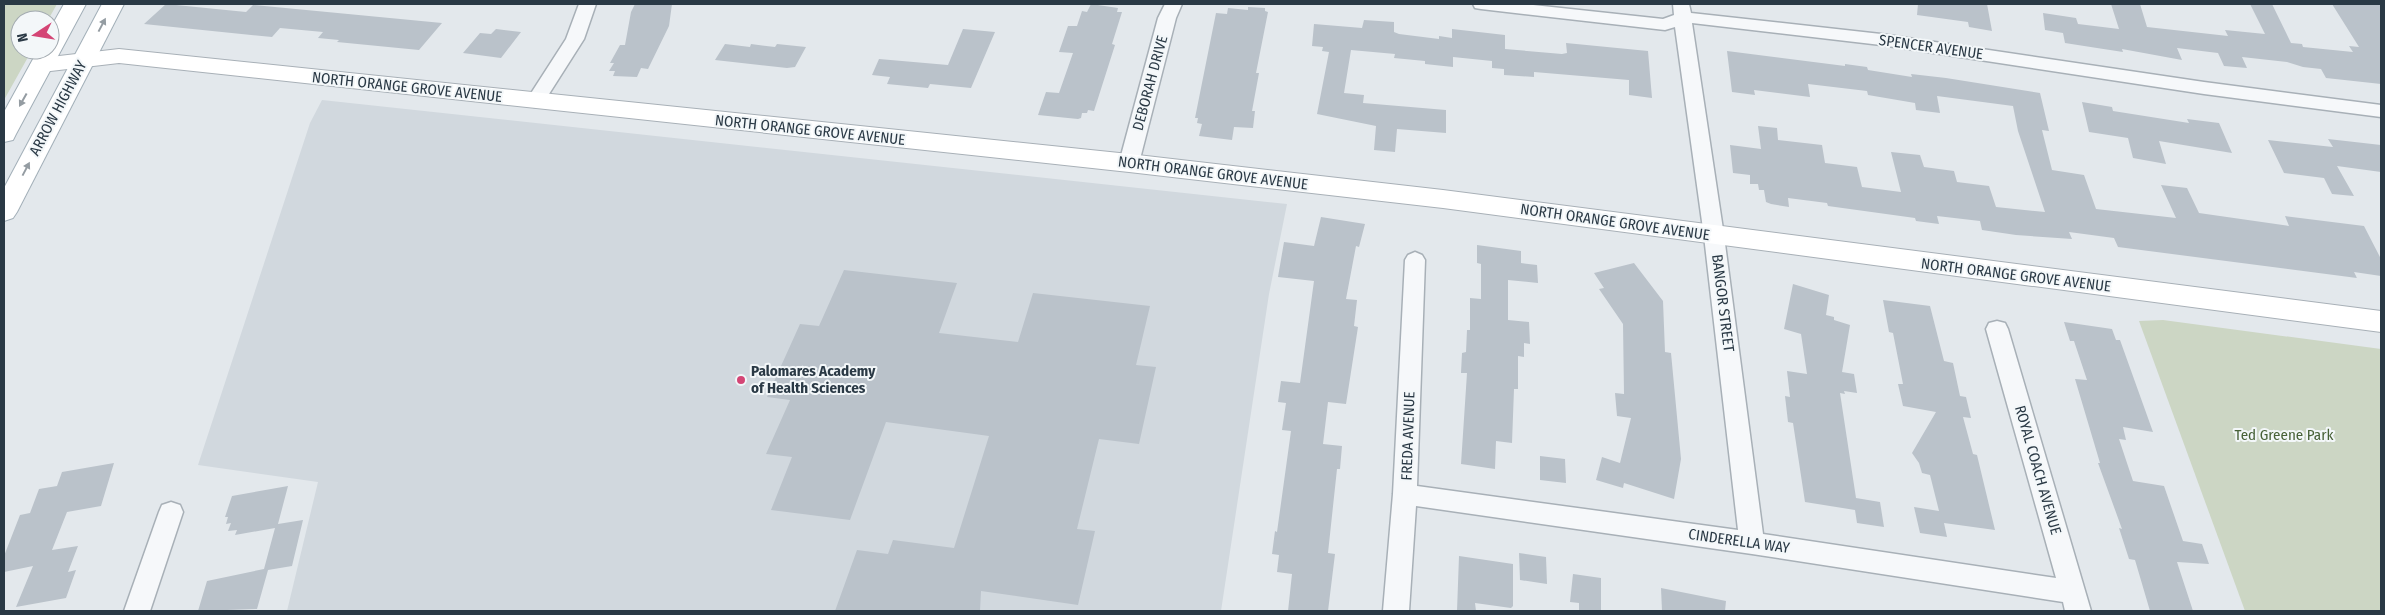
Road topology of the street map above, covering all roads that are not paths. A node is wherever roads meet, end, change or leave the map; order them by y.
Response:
1 (75, 4) edge
2 (113, 4) edge
3 (587, 4) edge
4 (1173, 4) edge
5 (1481, 4) edge
6 (1682, 10) edge
7 (60, 31) edge
8 (60, 56) edge
9 (84, 59) junction
10 (44, 60) edge
11 (535, 101) junction
12 (2381, 111) edge
13 (4, 134) edge
14 (1129, 163) junction
15 (4, 212) edge
16 (1714, 236) junction
17 (1415, 260) dead end
18 (2381, 322) edge
19 (1997, 329) dead end
20 (1405, 494) junction
21 (171, 512) dead end
22 (1752, 543) junction
23 (2075, 601) edge
24 (137, 611) edge
25 (1396, 611) edge

1 - 7 main road
9 -> 2 main road, ARROW HIGHWAY
3 - 11 street
4 - 14 street, DEBORAH DRIVE
5 - 6 street, SPENCER AVENUE
6 - 12 street, SPENCER AVENUE
6 - 16 street, BANGOR STREET
8 - 9 main road, NORTH ORANGE GROVE AVENUE
9 - 11 main road, NORTH ORANGE GROVE AVENUE
15 -> 9 main road, ARROW HIGHWAY
10 -> 13 main road
11 - 14 main road, NORTH ORANGE GROVE AVENUE
14 - 16 main road, NORTH ORANGE GROVE AVENUE
16 - 18 main road, NORTH ORANGE GROVE AVENUE
16 - 22 street, BANGOR STREET
17 - 20 street, FREDA AVENUE
19 - 23 street, ROYAL COACH AVENUE
20 - 22 street, CINDERELLA WAY
20 - 25 street, FREDA AVENUE
21 - 24 street
22 - 23 street, CINDERELLA WAY

